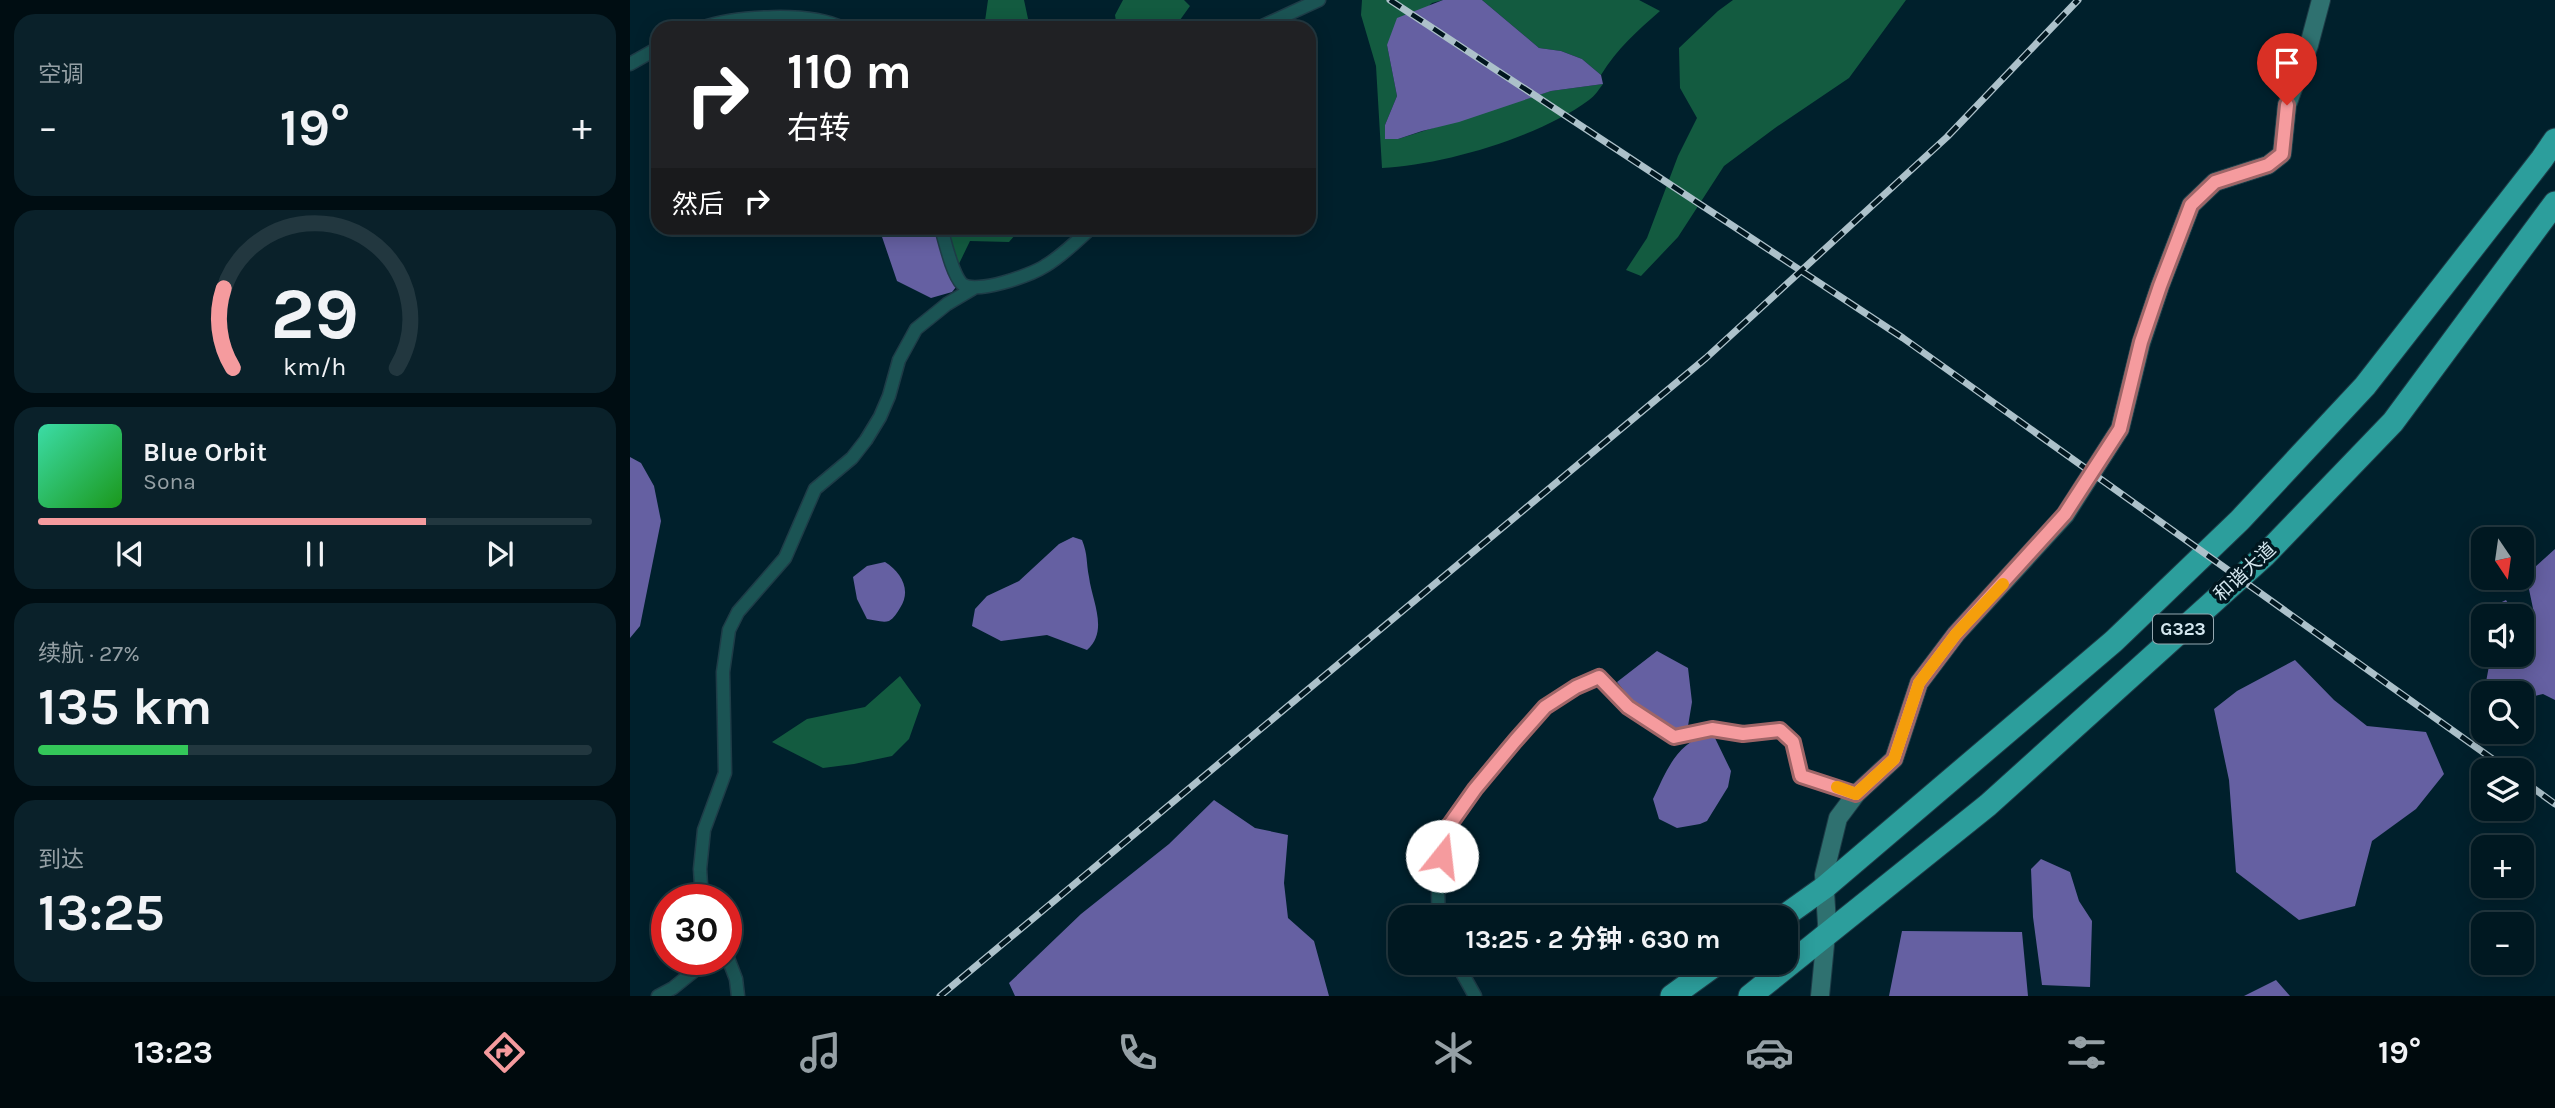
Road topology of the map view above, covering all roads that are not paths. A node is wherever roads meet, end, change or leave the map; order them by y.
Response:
1 (1319, 0) edge
2 (2322, 0) edge
3 (721, 21) edge
4 (822, 21) edge
5 (1273, 21) edge
6 (651, 52) edge
7 (630, 64) edge
8 (2555, 140) edge
9 (2555, 203) edge
10 (944, 235) edge
11 (1083, 235) edge
12 (974, 288) junction
13 (1856, 794) junction
14 (701, 884) edge
15 (1825, 887) junction
16 (1438, 905) edge
17 (1798, 906) edge
18 (689, 975) edge
19 (734, 975) edge
20 (1463, 975) edge
21 (1701, 975) edge
22 (658, 996) edge
23 (738, 996) edge
24 (1475, 996) edge
25 (1672, 996) edge
26 (1750, 996) edge
27 (1820, 996) edge

1 - 5 street
2 - 13 street
3 - 4 street
6 - 7 street
8 - 15 highway, 和谐大道 / G323
9 - 26 highway, 和谐大道 / G323
10 - 12 street
11 - 12 street
12 - 14 street
13 - 15 street
13 - 16 street
15 - 17 highway, 和谐大道 / G323
15 - 27 street
18 - 22 street
19 - 23 street
20 - 24 street
21 - 25 highway

